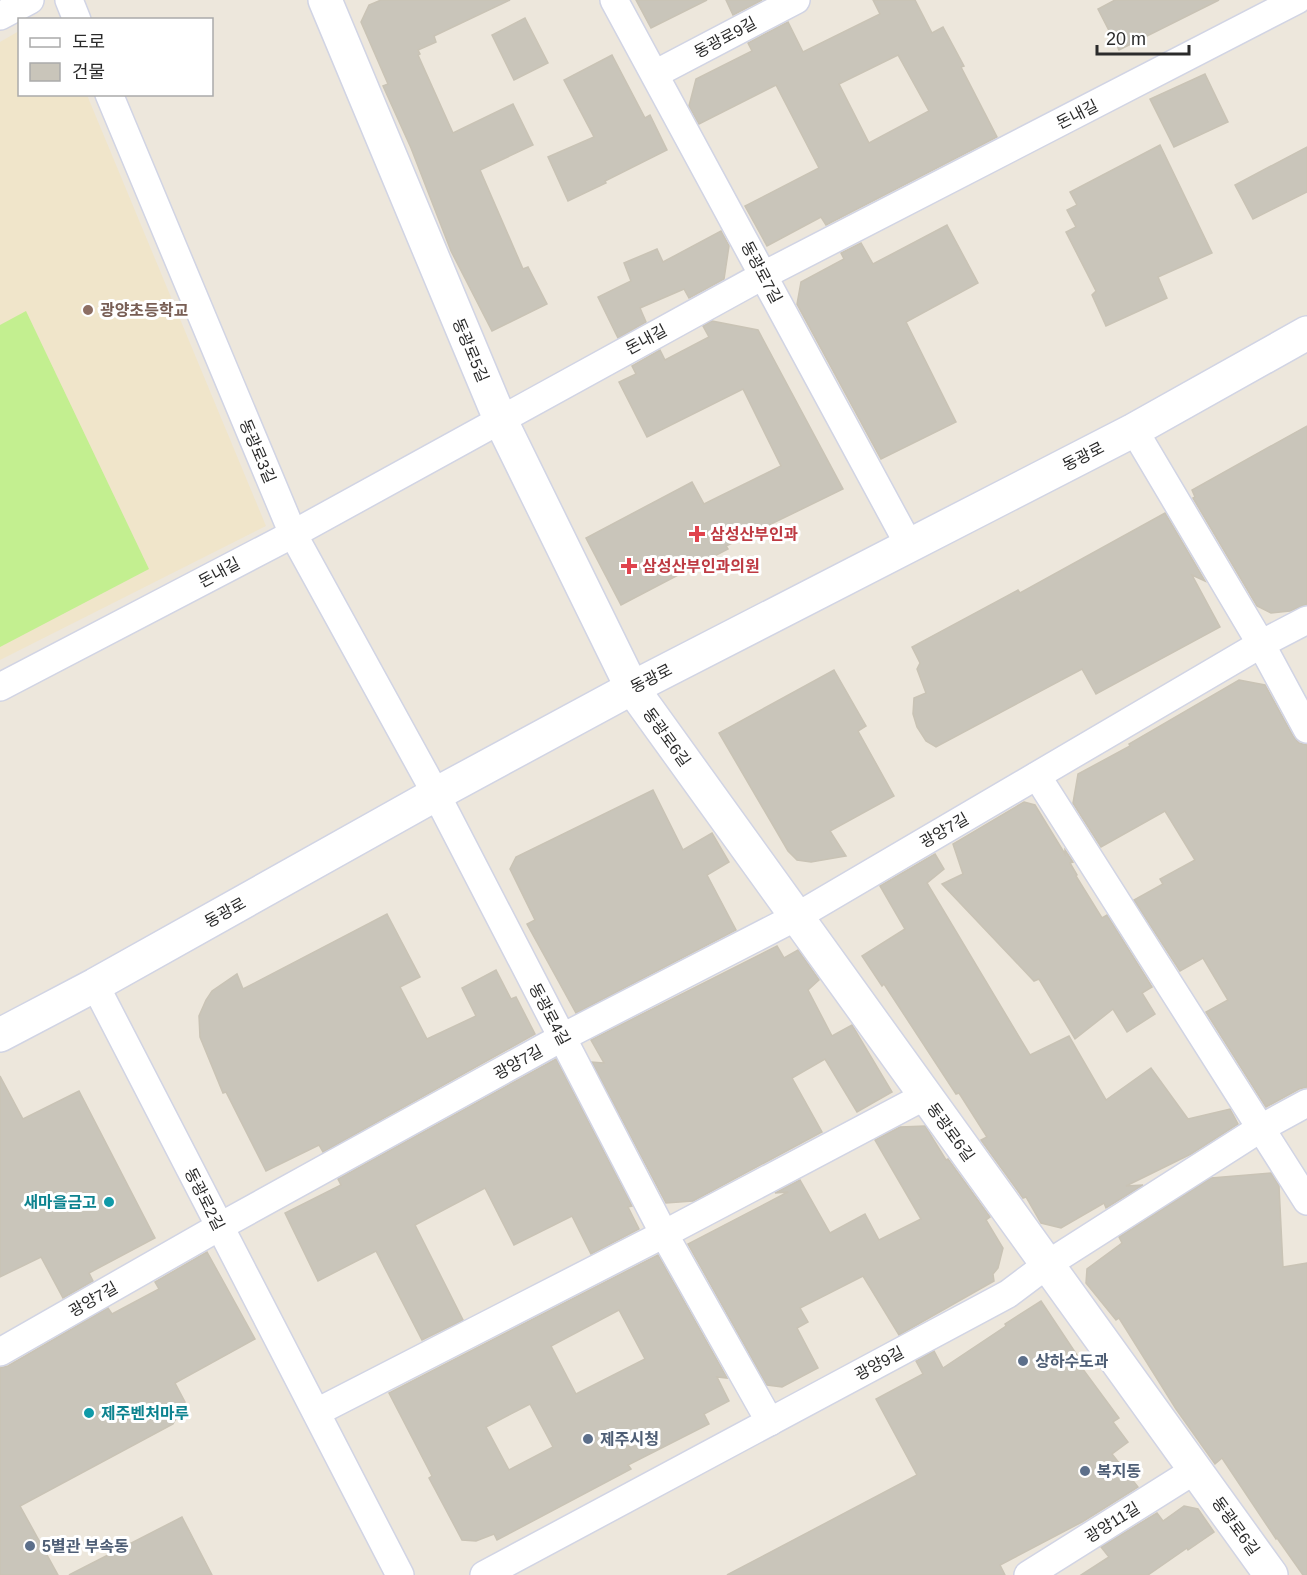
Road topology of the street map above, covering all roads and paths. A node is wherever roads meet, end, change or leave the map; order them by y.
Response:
1 (30, 0) edge
2 (69, 0) edge
3 (614, 0) edge
4 (796, 0) edge
5 (1297, 0) edge
6 (329, 1) edge
7 (0, 16) edge
8 (76, 18) edge
9 (655, 74) junction
10 (110, 96) edge
11 (764, 275) junction
12 (1307, 333) edge
13 (500, 419) junction
14 (1134, 430) junction
15 (292, 534) junction
16 (909, 545) junction
17 (1307, 620) edge
18 (1261, 644) junction
19 (0, 687) edge
20 (632, 688) junction
21 (1307, 729) edge
22 (1037, 776) junction
23 (436, 794) junction
24 (796, 917) junction
25 (95, 984) junction
26 (0, 1035) edge
27 (562, 1037) junction
28 (925, 1096) junction
29 (1307, 1104) edge
30 (1261, 1128) junction
31 (1307, 1201) edge
32 (219, 1227) junction
33 (664, 1234) junction
34 (1048, 1264) junction
35 (0, 1352) edge
36 (317, 1412) junction
37 (770, 1422) junction
38 (1195, 1470) junction
39 (400, 1575) edge
40 (484, 1575) edge
41 (1028, 1575) edge
42 (1271, 1575) edge

1 - 7 street
2 - 8 street
3 - 9 street, 동광로7길
4 - 9 street, 동광로9길
5 - 11 street, 돈내길
6 - 13 street, 동광로5길
9 - 11 street, 동광로7길
10 - 15 street, 동광로3길
11 - 13 street, 돈내길
11 - 16 street, 동광로7길
12 - 14 street, 동광로
13 - 15 street, 돈내길
13 - 20 street, 동광로5길
14 - 16 street, 동광로
14 - 18 street
15 - 19 street, 돈내길
15 - 23 street, 동광로3길
16 - 20 street, 동광로
17 - 18 street, 광양7길
18 - 21 street
18 - 22 street, 광양7길
20 - 23 street, 동광로
20 - 24 street, 동광로6길
22 - 24 street, 광양7길
22 - 30 street
23 - 25 street, 동광로
23 - 27 street, 동광로4길
24 - 27 street, 광양7길
24 - 28 street, 동광로6길
25 - 26 street, 동광로
25 - 32 street, 동광로2길
27 - 32 street, 광양7길
27 - 33 street, 동광로4길
28 - 33 street
28 - 34 street, 동광로6길
29 - 30 street, 광양9길
30 - 31 street
30 - 34 street, 광양9길
32 - 35 street, 광양7길
32 - 36 street, 동광로2길
33 - 36 street
33 - 37 street, 동광로4길
34 - 37 street, 광양9길
34 - 38 street, 동광로6길
36 - 39 street, 동광로2길
37 - 40 street, 광양9길
38 - 41 street, 광양11길
38 - 42 street, 동광로6길

